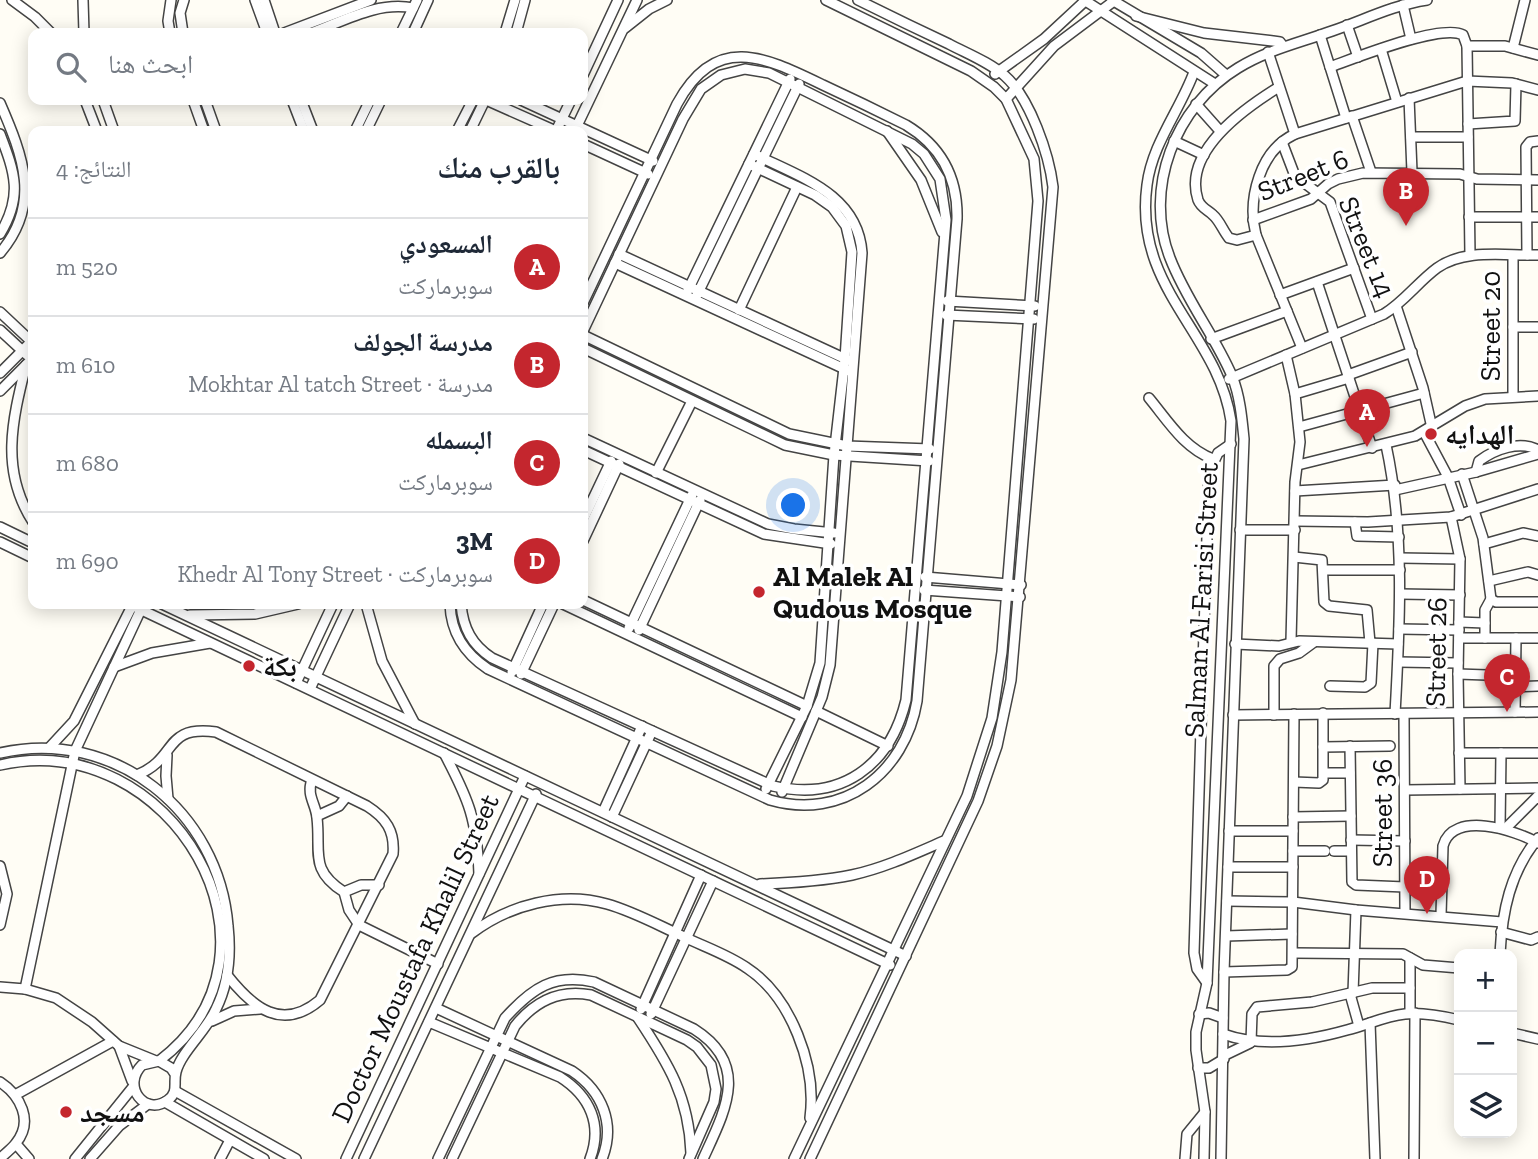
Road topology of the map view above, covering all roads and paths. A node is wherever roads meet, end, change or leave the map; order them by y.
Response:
1 (12, 0) edge
2 (83, 0) edge
3 (171, 0) edge
4 (184, 0) edge
5 (254, 0) edge
6 (264, 0) edge
7 (371, 0) edge
8 (428, 0) edge
9 (515, 0) edge
10 (526, 0) edge
11 (610, 0) edge
12 (618, 0) edge
13 (637, 0) edge
14 (667, 0) edge
15 (826, 0) edge
16 (858, 0) edge
17 (1085, 0) edge
18 (1427, 0) edge
19 (1525, 0) edge
20 (1113, 1) edge
21 (415, 4) edge
22 (1390, 4) edge
23 (1403, 5) junction
24 (1099, 10) junction
25 (1136, 16) junction
26 (611, 17) junction
27 (1347, 25) junction
28 (46, 28) edge
29 (83, 28) edge
30 (170, 28) edge
31 (182, 28) edge
32 (265, 28) edge
33 (273, 28) edge
34 (297, 28) edge
35 (324, 28) edge
36 (403, 28) edge
37 (415, 28) edge
38 (507, 28) edge
39 (518, 28) edge
40 (623, 29) junction
41 (1320, 35) junction
42 (1411, 39) junction
43 (1467, 46) junction
44 (1283, 47) junction
45 (1513, 48) junction
46 (1381, 49) junction
47 (1268, 52) junction
48 (1538, 55) edge
49 (1359, 57) junction
50 (588, 65) edge
51 (1330, 67) junction
52 (999, 71) junction
53 (1194, 72) junction
54 (799, 73) junction
55 (1226, 75) junction
56 (985, 79) junction
57 (1467, 80) junction
58 (1516, 83) junction
59 (1215, 84) junction
60 (793, 85) junction
61 (1015, 87) junction
62 (1279, 87) junction
63 (1538, 90) edge
64 (1409, 98) junction
65 (1006, 99) junction
66 (1397, 102) junction
67 (0, 103) edge
68 (588, 103) edge
69 (1196, 104) junction
70 (87, 105) edge
71 (105, 105) edge
72 (195, 105) edge
73 (207, 105) edge
74 (294, 105) edge
75 (303, 105) edge
76 (368, 105) edge
77 (379, 105) edge
78 (470, 105) edge
79 (483, 105) edge
80 (496, 105) edge
81 (532, 105) edge
82 (569, 105) edge
83 (587, 105) edge
84 (672, 113) junction
85 (1349, 117) junction
86 (562, 119) junction
87 (682, 119) junction
88 (1468, 124) junction
89 (95, 126) edge
90 (112, 126) edge
91 (202, 126) edge
92 (214, 126) edge
93 (302, 126) edge
94 (311, 126) edge
95 (357, 126) edge
96 (368, 126) edge
97 (459, 126) edge
98 (472, 126) edge
99 (545, 126) edge
100 (558, 126) edge
101 (572, 126) edge
102 (577, 126) edge
103 (886, 130) junction
104 (1220, 131) junction
105 (0, 134) edge
106 (588, 134) edge
107 (1295, 134) junction
108 (1411, 137) junction
109 (1468, 137) junction
110 (1174, 141) junction
111 (1538, 141) edge
112 (1282, 142) junction
113 (588, 146) edge
114 (1204, 155) junction
115 (759, 156) junction
116 (650, 160) junction
117 (661, 164) junction
118 (754, 166) junction
119 (1371, 172) junction
120 (1412, 172) junction
121 (644, 173) junction
122 (1469, 176) junction
123 (655, 178) junction
124 (1527, 180) junction
125 (1538, 180) edge
126 (797, 187) junction
127 (1318, 192) junction
128 (1469, 217) junction
129 (1527, 217) junction
130 (1538, 217) edge
131 (1253, 220) junction
132 (0, 234) edge
133 (1256, 235) junction
134 (943, 236) junction
135 (0, 253) edge
136 (1470, 255) junction
137 (1527, 255) junction
138 (1538, 255) edge
139 (1513, 256) junction
140 (617, 259) junction
141 (1354, 268) junction
142 (1317, 282) junction
143 (588, 292) edge
144 (692, 294) junction
145 (1280, 295) junction
146 (939, 301) junction
147 (951, 301) junction
148 (1031, 306) junction
149 (1396, 306) junction
150 (1043, 307) junction
151 (739, 310) junction
152 (1287, 311) junction
153 (0, 312) edge
154 (937, 315) junction
155 (949, 315) junction
156 (1030, 319) junction
157 (1372, 319) junction
158 (1042, 320) junction
159 (588, 322) edge
160 (1513, 327) junction
161 (1538, 327) edge
162 (0, 330) edge
163 (588, 335) edge
164 (1335, 335) junction
165 (28, 337) edge
166 (1212, 339) junction
167 (28, 346) edge
168 (1302, 348) junction
169 (588, 350) edge
170 (22, 351) junction
171 (1412, 352) junction
172 (1286, 355) junction
173 (28, 358) edge
174 (28, 363) edge
175 (849, 366) junction
176 (28, 368) edge
177 (0, 373) edge
178 (1232, 377) junction
179 (1348, 377) junction
180 (1221, 382) junction
181 (0, 391) edge
182 (1424, 393) junction
183 (1296, 394) junction
184 (1513, 396) junction
185 (1538, 396) edge
186 (1149, 397) dead end
187 (692, 401) junction
188 (1360, 411) junction
189 (1299, 427) junction
190 (1428, 430) junction
191 (588, 440) edge
192 (836, 444) junction
193 (1231, 444) junction
194 (1386, 445) junction
195 (846, 446) junction
196 (1372, 448) junction
197 (926, 449) junction
198 (938, 450) junction
199 (588, 452) edge
200 (1538, 452) edge
201 (618, 455) junction
202 (834, 456) junction
203 (846, 456) junction
204 (1213, 459) junction
205 (925, 461) junction
206 (937, 462) junction
207 (614, 465) junction
208 (1298, 465) junction
209 (1476, 472) junction
210 (656, 473) junction
211 (1462, 474) junction
212 (1448, 477) junction
213 (1395, 488) junction
214 (1538, 489) edge
215 (1295, 491) junction
216 (699, 493) junction
217 (694, 503) junction
218 (588, 511) edge
219 (1474, 511) junction
220 (28, 512) edge
221 (1456, 516) junction
222 (1398, 521) junction
223 (1355, 522) junction
224 (1295, 526) junction
225 (0, 527) edge
226 (588, 529) edge
227 (1240, 530) junction
228 (834, 533) junction
229 (1538, 536) edge
230 (1399, 537) junction
231 (28, 541) edge
232 (0, 542) edge
233 (833, 544) junction
234 (1484, 544) junction
235 (28, 556) edge
236 (1294, 557) junction
237 (1400, 558) junction
238 (1460, 559) junction
239 (1324, 570) junction
240 (1400, 570) junction
241 (1538, 575) edge
242 (916, 576) junction
243 (928, 577) junction
244 (1489, 581) junction
245 (1007, 584) junction
246 (1021, 585) junction
247 (915, 589) junction
248 (927, 590) junction
249 (1400, 594) junction
250 (1460, 595) junction
251 (1006, 596) junction
252 (1020, 597) junction
253 (1491, 599) junction
254 (588, 602) edge
255 (1538, 602) edge
256 (134, 609) edge
257 (135, 609) edge
258 (144, 609) edge
259 (173, 609) edge
260 (277, 609) edge
261 (331, 609) edge
262 (348, 609) edge
263 (367, 609) edge
264 (451, 609) edge
265 (461, 609) edge
266 (542, 609) edge
267 (551, 609) edge
268 (574, 609) edge
269 (186, 615) junction
270 (1485, 623) junction
271 (636, 625) junction
272 (1399, 629) junction
273 (1459, 630) junction
274 (631, 636) junction
275 (1485, 638) junction
276 (1516, 638) junction
277 (1538, 638) edge
278 (1291, 641) junction
279 (1314, 642) junction
280 (212, 643) junction
281 (1371, 643) junction
282 (1235, 644) junction
283 (1398, 644) junction
284 (1398, 662) junction
285 (1458, 663) junction
286 (114, 667) junction
287 (302, 670) junction
288 (518, 670) junction
289 (1458, 674) junction
290 (1515, 676) junction
291 (316, 677) junction
292 (513, 680) junction
293 (296, 683) junction
294 (1330, 686) dead end
295 (1515, 687) junction
296 (1538, 687) edge
297 (310, 689) junction
298 (811, 709) junction
299 (1458, 712) junction
300 (1515, 712) junction
301 (1538, 712) edge
302 (1323, 713) junction
303 (1294, 714) junction
304 (1400, 714) junction
305 (1233, 715) junction
306 (1274, 715) junction
307 (802, 717) junction
308 (415, 724) junction
309 (642, 726) junction
310 (652, 731) junction
311 (636, 739) junction
312 (646, 743) junction
313 (888, 746) junction
314 (1350, 746) junction
315 (1390, 746) dead end
316 (1323, 747) junction
317 (49, 748) junction
318 (75, 751) junction
319 (0, 752) edge
320 (168, 753) junction
321 (444, 753) junction
322 (1459, 753) junction
323 (1501, 753) junction
324 (1538, 753) edge
325 (73, 762) junction
326 (0, 765) edge
327 (1324, 773) junction
328 (1350, 773) junction
329 (137, 775) junction
330 (525, 776) junction
331 (312, 780) junction
332 (1294, 782) junction
333 (541, 784) junction
334 (768, 785) junction
335 (1501, 788) junction
336 (1538, 788) edge
337 (519, 789) junction
338 (783, 789) junction
339 (1460, 789) junction
340 (1405, 790) junction
341 (347, 796) junction
342 (762, 796) junction
343 (1538, 796) edge
344 (535, 797) junction
345 (168, 799) junction
346 (778, 802) junction
347 (603, 812) junction
348 (317, 816) junction
349 (1351, 816) junction
350 (612, 817) junction
351 (1293, 817) junction
352 (1503, 829) junction
353 (1229, 831) junction
354 (1293, 831) junction
355 (944, 841) junction
356 (1405, 841) junction
357 (1537, 841) edge
358 (1351, 845) junction
359 (1293, 851) junction
360 (0, 866) edge
361 (1228, 867) junction
362 (1293, 867) junction
363 (701, 875) junction
364 (479, 876) junction
365 (713, 881) junction
366 (758, 884) junction
367 (379, 885) junction
368 (1405, 887) junction
369 (344, 892) junction
370 (1227, 901) junction
371 (1293, 902) junction
372 (1356, 910) junction
373 (1405, 913) junction
374 (1441, 915) junction
375 (0, 925) edge
376 (359, 925) junction
377 (1501, 927) junction
378 (471, 933) junction
379 (675, 933) junction
380 (1292, 934) junction
381 (1226, 936) junction
382 (1538, 937) edge
383 (686, 938) junction
384 (1500, 949) edge
385 (893, 950) junction
386 (1293, 953) junction
387 (1354, 953) junction
388 (906, 956) junction
389 (1410, 958) junction
390 (887, 963) junction
391 (438, 964) junction
392 (1454, 968) edge
393 (899, 969) junction
394 (1224, 972) junction
395 (227, 975) junction
396 (1207, 983) junction
397 (0, 987) edge
398 (1410, 988) junction
399 (25, 989) junction
400 (1352, 994) junction
401 (643, 1005) junction
402 (436, 1008) junction
403 (260, 1009) junction
404 (653, 1010) junction
405 (1412, 1013) junction
406 (1199, 1014) junction
407 (1223, 1018) junction
408 (642, 1019) junction
409 (1454, 1019) edge
410 (210, 1021) junction
411 (429, 1022) junction
412 (1370, 1023) junction
413 (1359, 1026) junction
414 (1223, 1034) junction
415 (1517, 1034) edge
416 (497, 1035) junction
417 (1538, 1039) edge
418 (508, 1041) junction
419 (1251, 1042) junction
420 (116, 1044) junction
421 (491, 1048) junction
422 (502, 1053) junction
423 (1223, 1058) junction
424 (158, 1061) junction
425 (1198, 1068) junction
426 (175, 1074) junction
427 (0, 1082) edge
428 (133, 1086) junction
429 (176, 1091) junction
430 (15, 1095) junction
431 (165, 1102) junction
432 (148, 1104) junction
433 (604, 1110) junction
434 (1205, 1112) junction
435 (592, 1113) junction
436 (808, 1128) junction
437 (230, 1140) junction
438 (16, 1144) junction
439 (690, 1157) edge
440 (0, 1158) edge
441 (29, 1159) edge
442 (75, 1159) edge
443 (90, 1159) edge
444 (219, 1159) edge
445 (264, 1159) edge
446 (296, 1159) edge
447 (346, 1159) edge
448 (364, 1159) edge
449 (439, 1159) edge
450 (452, 1159) edge
451 (590, 1159) edge
452 (602, 1159) edge
453 (703, 1159) edge
454 (794, 1159) edge
455 (810, 1159) edge
456 (1185, 1159) edge
457 (1204, 1159) edge
458 (1221, 1159) edge
459 (1375, 1159) edge
460 (1413, 1159) edge

1 - 28 street
2 - 29 street
3 - 30 street
4 - 31 street
5 - 32 street
6 - 33 street
7 - 34 street
8 - 37 street
9 - 38 street
10 - 39 street
11 - 26 street
12 - 26 street
13 - 40 street
14 - 40 street
15 - 56 street
16 - 52 street
17 - 24 street
17 - 52 street
18 - 23 street, Salman Al Farisi Street
19 - 45 street
20 - 24 street
20 - 25 street
21 - 35 street
21 - 36 street
22 - 23 street, Salman Al Farisi Street
22 - 27 street, Salman Al Farisi Street
23 - 42 street
24 - 53 street
24 - 61 street
25 - 44 street
25 - 55 street
26 - 50 street
27 - 41 street, Salman Al Farisi Street
27 - 49 street
40 - 68 street
41 - 44 street, Salman Al Farisi Street
41 - 51 street
42 - 43 street
42 - 46 street
43 - 45 street
43 - 57 street
44 - 47 street, Salman Al Farisi Street
45 - 48 street
46 - 49 street
46 - 66 street
47 - 55 street, Salman Al Farisi Street
47 - 62 street
49 - 51 street
51 - 85 street
52 - 56 street
52 - 61 street
53 - 59 street
53 - 180 street, Salman Al Farisi Street
54 - 60 street
54 - 84 street
54 - 147 street
55 - 59 street, Salman Al Farisi Street
56 - 65 street
57 - 58 street
57 - 64 street
57 - 88 street
58 - 63 street
58 - 88 street
59 - 69 street, Salman Al Farisi Street
60 - 87 street
60 - 103 street
60 - 115 street
61 - 65 street
61 - 150 street
62 - 104 street
62 - 107 street
64 - 66 street
64 - 108 street
65 - 148 street
66 - 85 street
67 - 135 street
69 - 104 street
69 - 110 street, Salman Al Farisi Street
70 - 89 street
71 - 90 street
72 - 91 street
73 - 92 street
74 - 93 street
75 - 94 street
76 - 95 street
77 - 96 street
78 - 97 street
79 - 98 street
80 - 99 street
81 - 86 street
82 - 86 street
83 - 102 street
84 - 87 street
84 - 116 street
85 - 107 street
85 - 119 street
86 - 100 street
86 - 101 street
87 - 117 street
88 - 109 street
103 - 134 street
103 - 134 street
104 - 114 street
105 - 132 street
106 - 116 street
107 - 112 street
108 - 109 street
108 - 120 street
109 - 122 street
110 - 114 street
110 - 166 street, Salman Al Farisi Street
111 - 124 street
112 - 127 street, Street 14
112 - 131 street
113 - 121 street
114 - 133 street
115 - 118 street
115 - 175 street
116 - 117 street
116 - 121 street
117 - 123 street
118 - 126 street
118 - 144 street
119 - 120 street, Street 6
119 - 127 street, Street 6
120 - 122 street, Street 6
121 - 123 street
121 - 143 street
122 - 124 street, Street 6
122 - 128 street
123 - 140 street
124 - 125 street, Street 6
124 - 129 street
126 - 151 street
126 - 175 street
127 - 131 street, Street 6
127 - 141 street, Street 14
128 - 129 street
128 - 136 street
129 - 130 street
129 - 137 street
131 - 133 street
133 - 145 street
134 - 146 street
136 - 139 street
136 - 149 street
137 - 138 street
137 - 139 street
139 - 160 street, Street 20
140 - 144 street
140 - 159 street
141 - 142 street
141 - 157 street, Street 14
142 - 145 street
142 - 164 street
144 - 151 street
144 - 175 street
145 - 152 street
146 - 147 street
146 - 154 street
147 - 148 street
147 - 155 street
148 - 150 street
148 - 156 street
149 - 157 street
149 - 171 street, Street 26
150 - 158 street
151 - 175 street
152 - 166 street
152 - 168 street
153 - 165 street
154 - 155 street
154 - 197 street
155 - 156 street
155 - 198 street
156 - 158 street
156 - 245 street
157 - 164 street
158 - 246 street
160 - 161 street
160 - 184 street, Street 20
162 - 170 street
163 - 192 street
164 - 168 street
164 - 179 street
166 - 178 street, Salman Al Farisi Street
167 - 170 street
168 - 172 street
169 - 187 street
170 - 173 street
170 - 177 street
171 - 179 street
171 - 182 street, Street 26
172 - 178 street
172 - 183 street
174 - 181 street
175 - 192 street
175 - 195 street
176 - 220 street
178 - 180 street
178 - 227 street, Salman Al Farisi Street
179 - 183 street
179 - 188 street
180 - 193 street, Salman Al Farisi Street
182 - 188 street
182 - 190 street, Street 26
183 - 189 street
184 - 185 street
184 - 190 street
186 - 204 street
187 - 202 street
187 - 210 street
188 - 189 street
188 - 196 street
189 - 208 street
190 - 194 street
190 - 212 street, Street 26
191 - 201 street
192 - 195 street
192 - 202 street
193 - 204 street
193 - 396 street, Salman Al Farisi Street
194 - 196 street
194 - 213 street, Street 36
195 - 197 street
195 - 203 street
196 - 208 street
197 - 198 street
197 - 205 street
198 - 206 street
199 - 207 street
200 - 209 street
200 - 209 street
201 - 207 street
201 - 210 street
202 - 203 street
202 - 228 street
203 - 205 street
203 - 228 street
204 - 396 street
205 - 206 street
205 - 242 street
206 - 243 street
207 - 217 street
207 - 218 street
207 - 226 street
208 - 215 street
209 - 211 street
210 - 216 street
211 - 212 street
211 - 219 street
212 - 213 street
212 - 221 street, Street 26
213 - 215 street
213 - 222 street, Street 36
214 - 219 street
215 - 224 street
216 - 217 street
216 - 228 street
217 - 233 street
217 - 271 street
219 - 221 street
219 - 234 street
221 - 222 street
221 - 238 street, Street 26
222 - 223 street
222 - 230 street, Street 36
223 - 224 street
223 - 230 street
224 - 227 street
224 - 236 street
225 - 231 street
227 - 282 street, Salman Al Farisi Street
228 - 233 street
229 - 234 street
230 - 237 street, Street 36
232 - 235 street
233 - 298 street
234 - 244 street
236 - 239 street
236 - 278 street
237 - 238 street
237 - 240 street, Street 36
238 - 250 street, Street 26
239 - 240 street
239 - 281 street
240 - 249 street, Street 36
241 - 244 street
242 - 243 street
242 - 247 street
243 - 245 street
243 - 248 street
244 - 253 street
245 - 246 street
245 - 251 street
246 - 252 street
247 - 248 street
247 - 313 street
248 - 251 street
248 - 346 street
249 - 250 street
249 - 272 street, Street 36
250 - 273 street, Street 26
251 - 252 street
251 - 355 street
252 - 388 street
253 - 255 street
253 - 270 street
254 - 271 street
256 - 317 street
257 - 286 street
258 - 280 street
259 - 269 street
260 - 269 street
261 - 287 street
262 - 291 street
263 - 308 street
264 - 292 street
265 - 288 street
266 - 288 street
267 - 288 street
268 - 274 street
269 - 287 street
270 - 273 street
270 - 275 street
271 - 274 street
271 - 298 street
272 - 273 street
272 - 283 street, Street 36
273 - 275 street
273 - 285 street, Street 26
274 - 307 street
275 - 276 street
276 - 277 street
276 - 290 street
278 - 279 street
278 - 282 street
279 - 281 street
279 - 306 street
280 - 286 street
280 - 293 street
281 - 283 street
281 - 294 street
282 - 305 street, Salman Al Farisi Street
283 - 284 street, Street 36
284 - 285 street
284 - 304 street, Street 36
285 - 289 street, Street 26
286 - 318 street
287 - 291 street
287 - 293 street
288 - 292 street
288 - 309 street
289 - 290 street
289 - 299 street, Street 26
290 - 295 street
291 - 297 street
291 - 308 street
292 - 311 street
293 - 297 street
295 - 296 street
295 - 300 street
297 - 321 street
298 - 307 street
298 - 313 street
298 - 338 street
299 - 300 street
299 - 304 street
299 - 322 street, Street 26
300 - 301 street
302 - 303 street
302 - 304 street
302 - 316 street
303 - 306 street
303 - 332 street
304 - 340 street, Street 36
305 - 306 street
305 - 353 street, Salman Al Farisi Street
307 - 334 street
308 - 330 street
309 - 310 street
309 - 311 street
310 - 312 street
310 - 334 street
311 - 312 street
311 - 347 street
312 - 342 street
312 - 350 street
313 - 338 street
314 - 315 street
314 - 316 street
314 - 328 street
316 - 327 street
317 - 318 street
317 - 319 street
318 - 325 street
318 - 329 street
320 - 329 street
320 - 331 street
320 - 345 street
321 - 337 street
321 - 364 street
322 - 323 street
322 - 339 street, Street 26
323 - 324 street
323 - 335 street
325 - 326 street
325 - 399 street
325 - 424 street
327 - 328 street
327 - 332 street
328 - 349 street
329 - 345 street
330 - 333 street
330 - 337 street, Doctor Moustafa Khalil Street
331 - 341 street
331 - 348 street
332 - 351 street
333 - 344 street, Doctor Moustafa Khalil Street
333 - 347 street
334 - 338 street
334 - 342 street
335 - 336 street
335 - 339 street
335 - 352 street
337 - 344 street
337 - 364 street, Doctor Moustafa Khalil Street
338 - 346 street
339 - 340 street
340 - 356 street, Street 36
341 - 348 street
341 - 367 street
342 - 346 street
343 - 352 street
344 - 363 street
344 - 378 street, Doctor Moustafa Khalil Street
345 - 395 street
347 - 350 street
348 - 369 street
349 - 351 street
349 - 358 street
350 - 366 street
351 - 354 street
352 - 357 street
352 - 374 street
353 - 354 street
353 - 361 street, Salman Al Farisi Street
354 - 359 street
355 - 366 street
355 - 385 street
356 - 358 street
356 - 368 street, Street 36
357 - 377 street
358 - 359 street
358 - 368 street
359 - 362 street
360 - 375 street
361 - 362 street
361 - 370 street, Salman Al Farisi Street
362 - 371 street
363 - 365 street
363 - 379 street
364 - 391 street, Doctor Moustafa Khalil Street
365 - 383 street
365 - 390 street
366 - 385 street
367 - 369 street
367 - 376 street
368 - 373 street, Street 36
369 - 376 street
370 - 371 street
370 - 381 street, Salman Al Farisi Street
371 - 372 street
371 - 380 street
372 - 373 street
372 - 387 street
373 - 374 street
374 - 377 street
376 - 391 street
376 - 403 street
377 - 382 street
377 - 384 street
378 - 379 street
378 - 402 street, Doctor Moustafa Khalil Street
379 - 383 street
379 - 401 street
380 - 381 street
380 - 386 street
381 - 394 street, Salman Al Farisi Street
383 - 404 street
383 - 436 street
385 - 388 street
385 - 390 street
386 - 387 street
386 - 394 street
387 - 389 street
387 - 400 street
388 - 393 street
389 - 392 street
389 - 398 street
390 - 393 street
390 - 436 street
391 - 447 street, Doctor Moustafa Khalil Street
393 - 455 street
394 - 407 street, Salman Al Farisi Street
395 - 403 street
395 - 410 street
396 - 406 street, Salman Al Farisi Street
397 - 399 street
398 - 400 street
398 - 405 street
399 - 420 street
400 - 413 street
400 - 419 street
401 - 404 street
401 - 408 street
401 - 416 street
402 - 411 street, Doctor Moustafa Khalil Street
402 - 416 street
403 - 410 street
404 - 408 street
404 - 453 street
405 - 409 street
405 - 412 street
405 - 460 street
406 - 407 street
406 - 425 street, Salman Al Farisi Street
407 - 414 street, Salman Al Farisi Street
408 - 418 street
408 - 439 street
408 - 439 street
410 - 426 street
411 - 421 street
411 - 448 street, Doctor Moustafa Khalil Street
412 - 413 street
412 - 459 street
413 - 419 street
414 - 419 street
414 - 423 street, Salman Al Farisi Street
415 - 417 street
416 - 418 street
416 - 421 street
418 - 422 street
418 - 433 street
419 - 423 street
420 - 424 street
420 - 428 street
420 - 430 street
421 - 422 street
421 - 449 street
422 - 435 street
422 - 450 street
423 - 425 street
423 - 458 street, Salman Al Farisi Street
424 - 426 street
424 - 428 street
425 - 434 street, Salman Al Farisi Street
426 - 429 street
427 - 430 street
428 - 432 street
428 - 442 street
429 - 431 street
429 - 446 street
430 - 438 street
431 - 432 street
431 - 437 street
432 - 443 street
433 - 435 street
433 - 452 street
434 - 456 street
434 - 457 street, Salman Al Farisi Street
435 - 451 street
436 - 454 street
437 - 444 street
437 - 445 street
438 - 440 street
438 - 441 street

